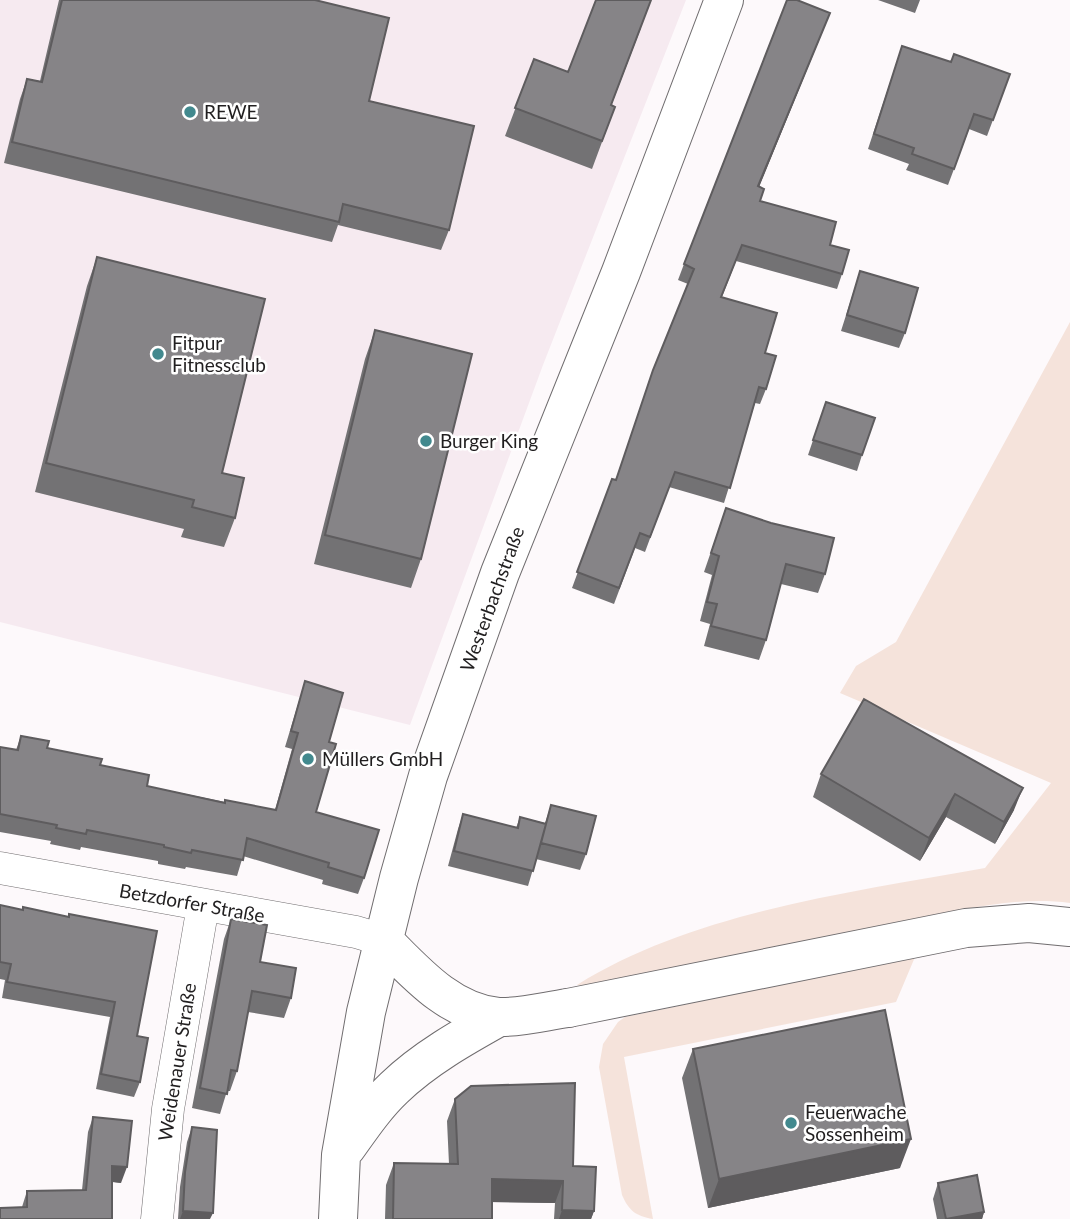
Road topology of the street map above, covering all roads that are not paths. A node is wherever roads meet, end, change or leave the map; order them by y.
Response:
1 (724, 0) edge
2 (0, 868) edge
3 (203, 906) junction
4 (1070, 927) edge
5 (383, 940) junction
6 (499, 1017) junction
7 (341, 1155) junction
8 (157, 1219) edge
9 (338, 1219) edge

1 - 5 main road, Westerbachstraße
2 - 3 street, Betzdorfer Straße
3 - 5 street, Betzdorfer Straße
3 - 8 street, Weidenauer Straße
4 - 6 main road
5 - 6 main road
5 - 7 main road, Westerbachstraße
6 - 7 main road
7 - 9 main road, Westerbachstraße

